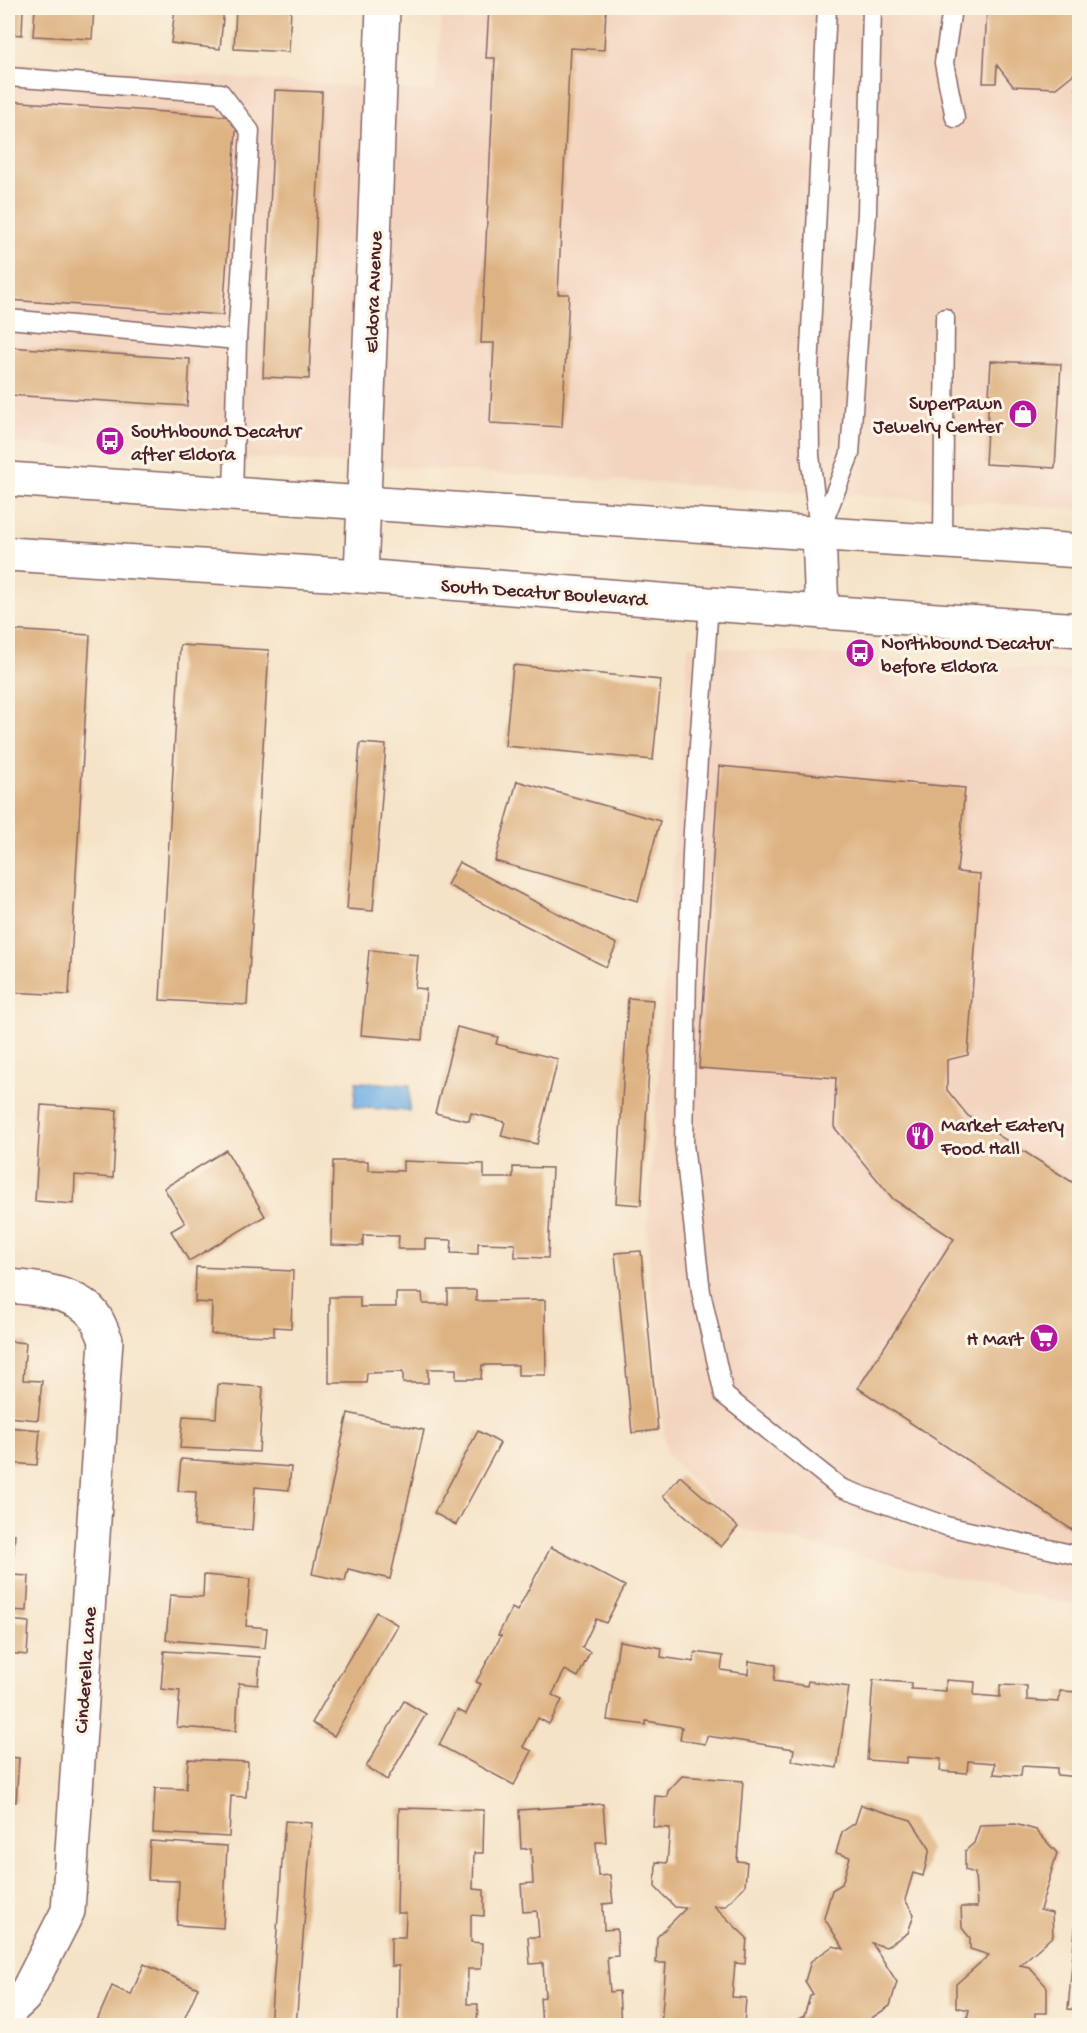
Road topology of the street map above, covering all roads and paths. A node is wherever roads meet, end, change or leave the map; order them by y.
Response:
1 (383, 8) edge
2 (827, 8) edge
3 (872, 8) edge
4 (952, 8) edge
5 (8, 77) edge
6 (955, 118) dead end
7 (945, 318) dead end
8 (8, 319) edge
9 (237, 340) junction
10 (8, 479) edge
11 (233, 495) junction
12 (364, 503) junction
13 (819, 533) junction
14 (943, 542) junction
15 (1080, 551) edge
16 (8, 554) edge
17 (361, 576) junction
18 (709, 604) junction
19 (822, 612) junction
20 (1080, 617) edge
21 (1040, 627) junction
22 (1080, 630) edge
23 (8, 1286) edge
24 (1080, 1556) edge
25 (8, 2012) edge

1 - 12 main road, Eldora Avenue
2 - 13 lane
3 - 13 lane
4 - 6 lane
5 - 9 lane
7 - 14 lane
8 - 9 lane
9 - 11 lane
10 - 11 main road
11 - 12 main road
12 - 13 main road
12 - 17 main road, Eldora Avenue
13 - 14 main road
13 - 19 main road
14 - 15 main road
16 - 17 main road, South Decatur Boulevard
17 - 18 main road, South Decatur Boulevard
18 - 19 main road, South Decatur Boulevard
18 - 24 lane
19 - 21 main road, South Decatur Boulevard
20 - 21 main road
21 - 22 main road, South Decatur Boulevard
23 - 25 main road, Cinderella Lane

